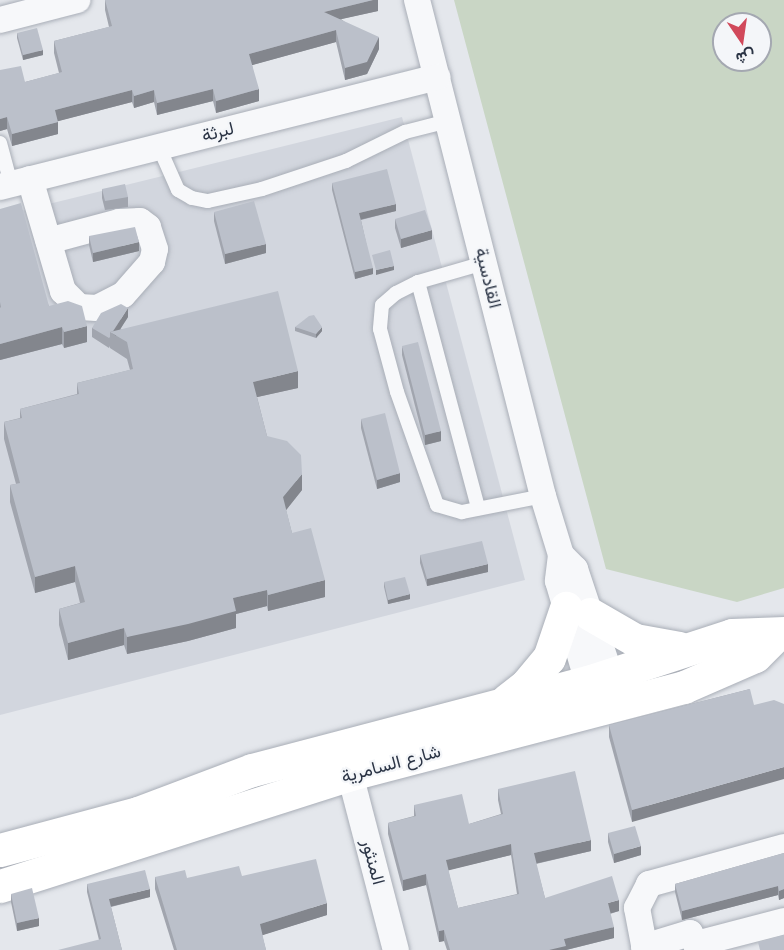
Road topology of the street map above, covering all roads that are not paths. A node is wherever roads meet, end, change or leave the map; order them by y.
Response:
1 (77, 0) edge
2 (417, 0) edge
3 (0, 20) edge
4 (437, 77) junction
5 (448, 121) junction
6 (0, 143) edge
7 (159, 147) junction
8 (14, 184) edge
9 (48, 241) dead end
10 (484, 263) junction
11 (418, 282) junction
12 (543, 496) junction
13 (478, 508) junction
14 (578, 611) junction
15 (780, 634) edge
16 (687, 648) junction
17 (603, 693) junction
18 (497, 705) junction
19 (350, 774) junction
20 (784, 847) edge
21 (0, 850) edge
22 (0, 886) edge
23 (784, 921) edge
24 (729, 944) edge
25 (645, 948) edge
26 (396, 950) edge

1 - 3 street
2 - 4 street, القادسية
4 - 5 street, القادسية
4 - 7 street, لبرثة
5 - 7 lane
5 - 10 street, القادسية
6 - 8 lane
7 - 8 street, لبرثة
8 - 9 street
10 - 11 lane
10 - 12 street, القادسية
11 - 13 lane
11 - 13 lane
12 - 13 lane
12 - 14 street, القادسية
14 - 16 street
14 - 17 street, القادسية
14 - 18 street
15 - 16 street, شارع السامرية
15 - 17 street, شارع السامرية
16 - 17 street, شارع السامرية
17 - 18 street, شارع السامرية
17 - 19 street, شارع السامرية
18 - 21 street, شارع السامرية
19 - 22 street, شارع السامرية
19 - 26 street, المنثور
20 - 25 street
23 - 24 street
24 - 25 street

